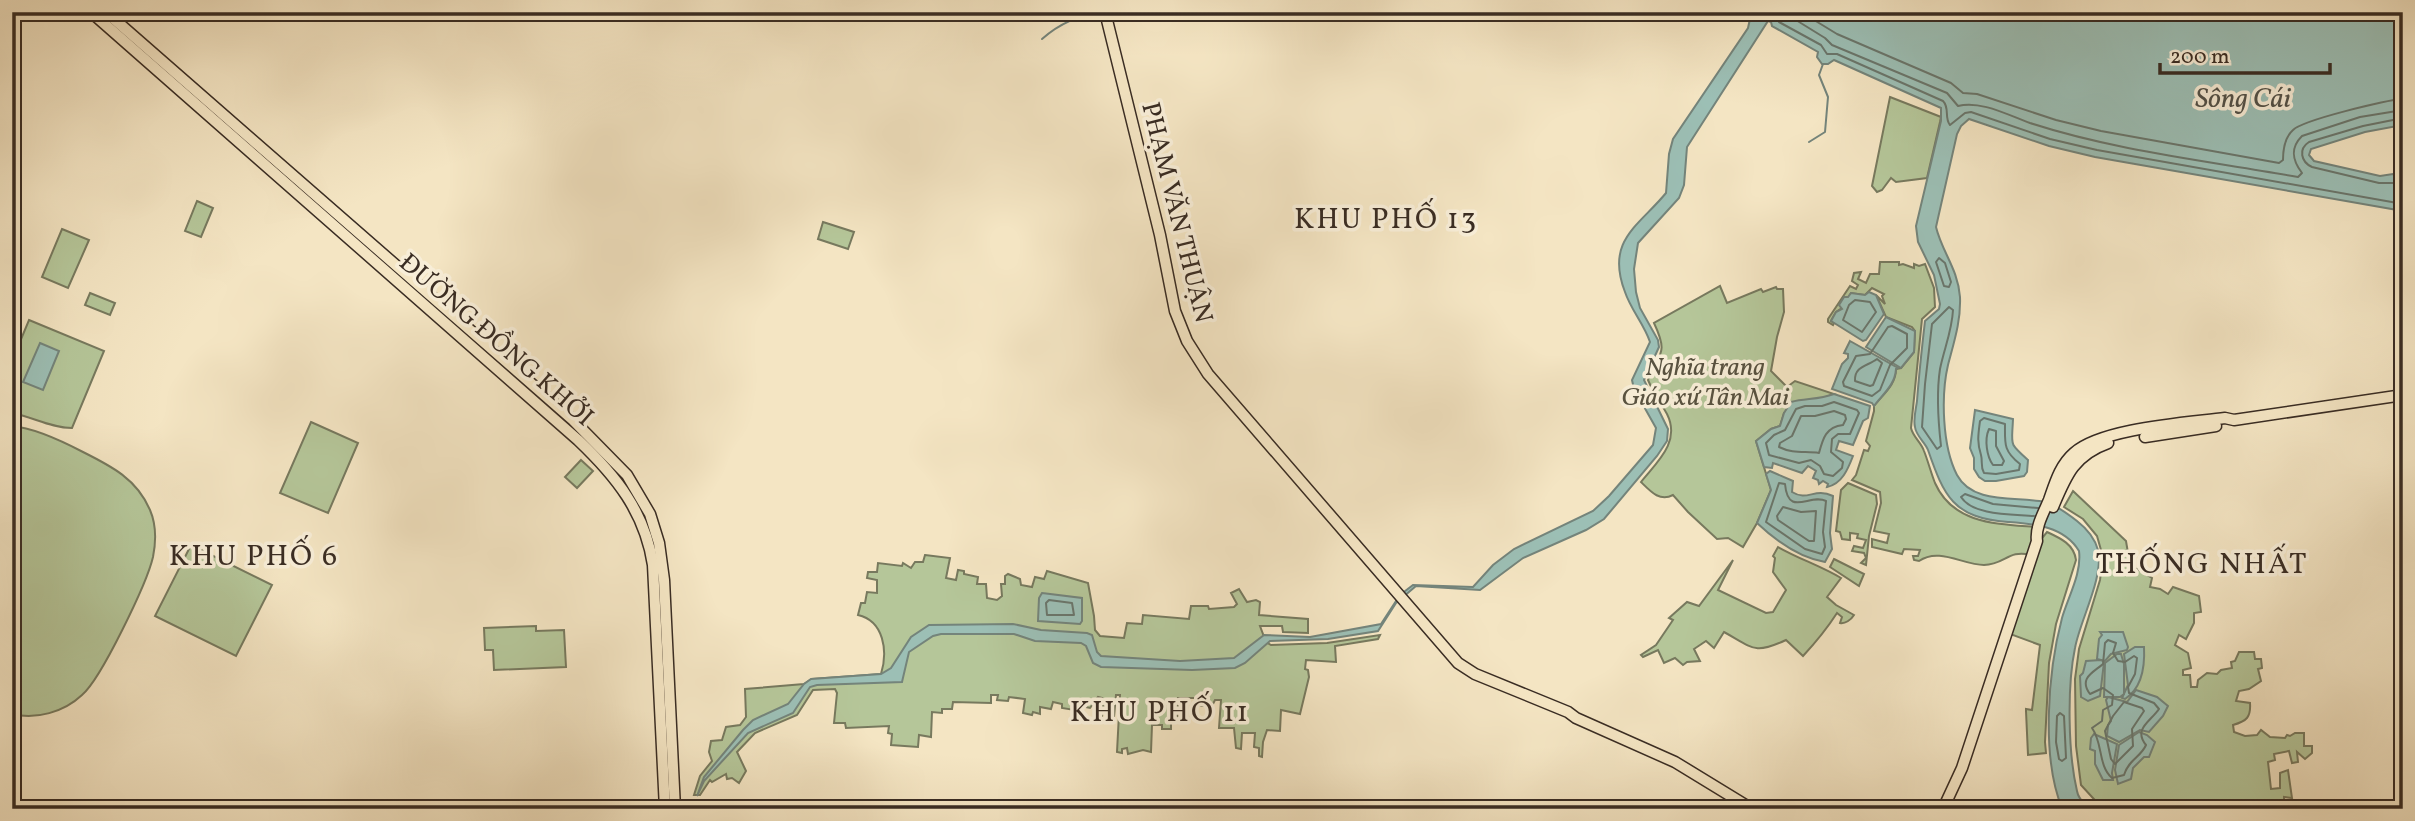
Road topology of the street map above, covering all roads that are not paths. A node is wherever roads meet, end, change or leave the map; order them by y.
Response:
1 (91, 12) edge
2 (106, 12) edge
3 (1106, 15) edge
4 (215, 114) junction
5 (2403, 395) edge
6 (659, 622) junction
7 (665, 809) edge
8 (675, 809) edge
9 (1752, 809) edge
10 (1943, 809) edge

1 - 4 main road, ĐƯỜNG ĐỒNG KHỞI
2 - 4 main road, ĐƯỜNG ĐỒNG KHỞI
3 - 9 main road, PHẠM VĂN THUẬN
4 - 6 main road, ĐƯỜNG ĐỒNG KHỞI
5 - 10 main road
6 - 7 main road, ĐƯỜNG ĐỒNG KHỞI
6 - 8 main road, ĐƯỜNG ĐỒNG KHỞI

